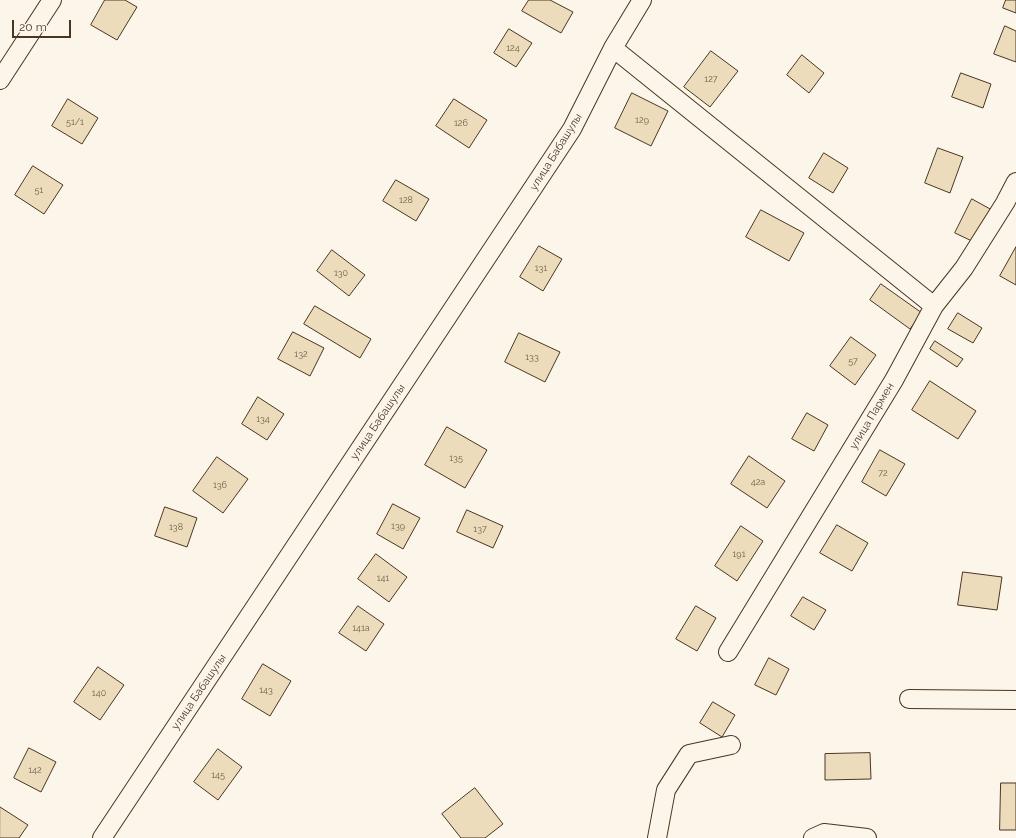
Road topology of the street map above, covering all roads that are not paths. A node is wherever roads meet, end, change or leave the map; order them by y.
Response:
1 (52, 0) edge
2 (642, 0) edge
3 (613, 48) junction
4 (0, 80) edge
5 (1016, 182) edge
6 (934, 306) junction
7 (728, 652) dead end
8 (909, 699) dead end
9 (1016, 700) edge
10 (731, 745) dead end
11 (102, 838) edge
12 (658, 838) edge
13 (813, 838) edge
14 (867, 838) edge

1 - 4 street
2 - 3 street, улица Бабашулы
3 - 6 street
3 - 11 street, улица Бабашулы
5 - 6 street, улица Пармен
6 - 7 street, улица Пармен
8 - 9 street
10 - 12 street
13 - 14 street

